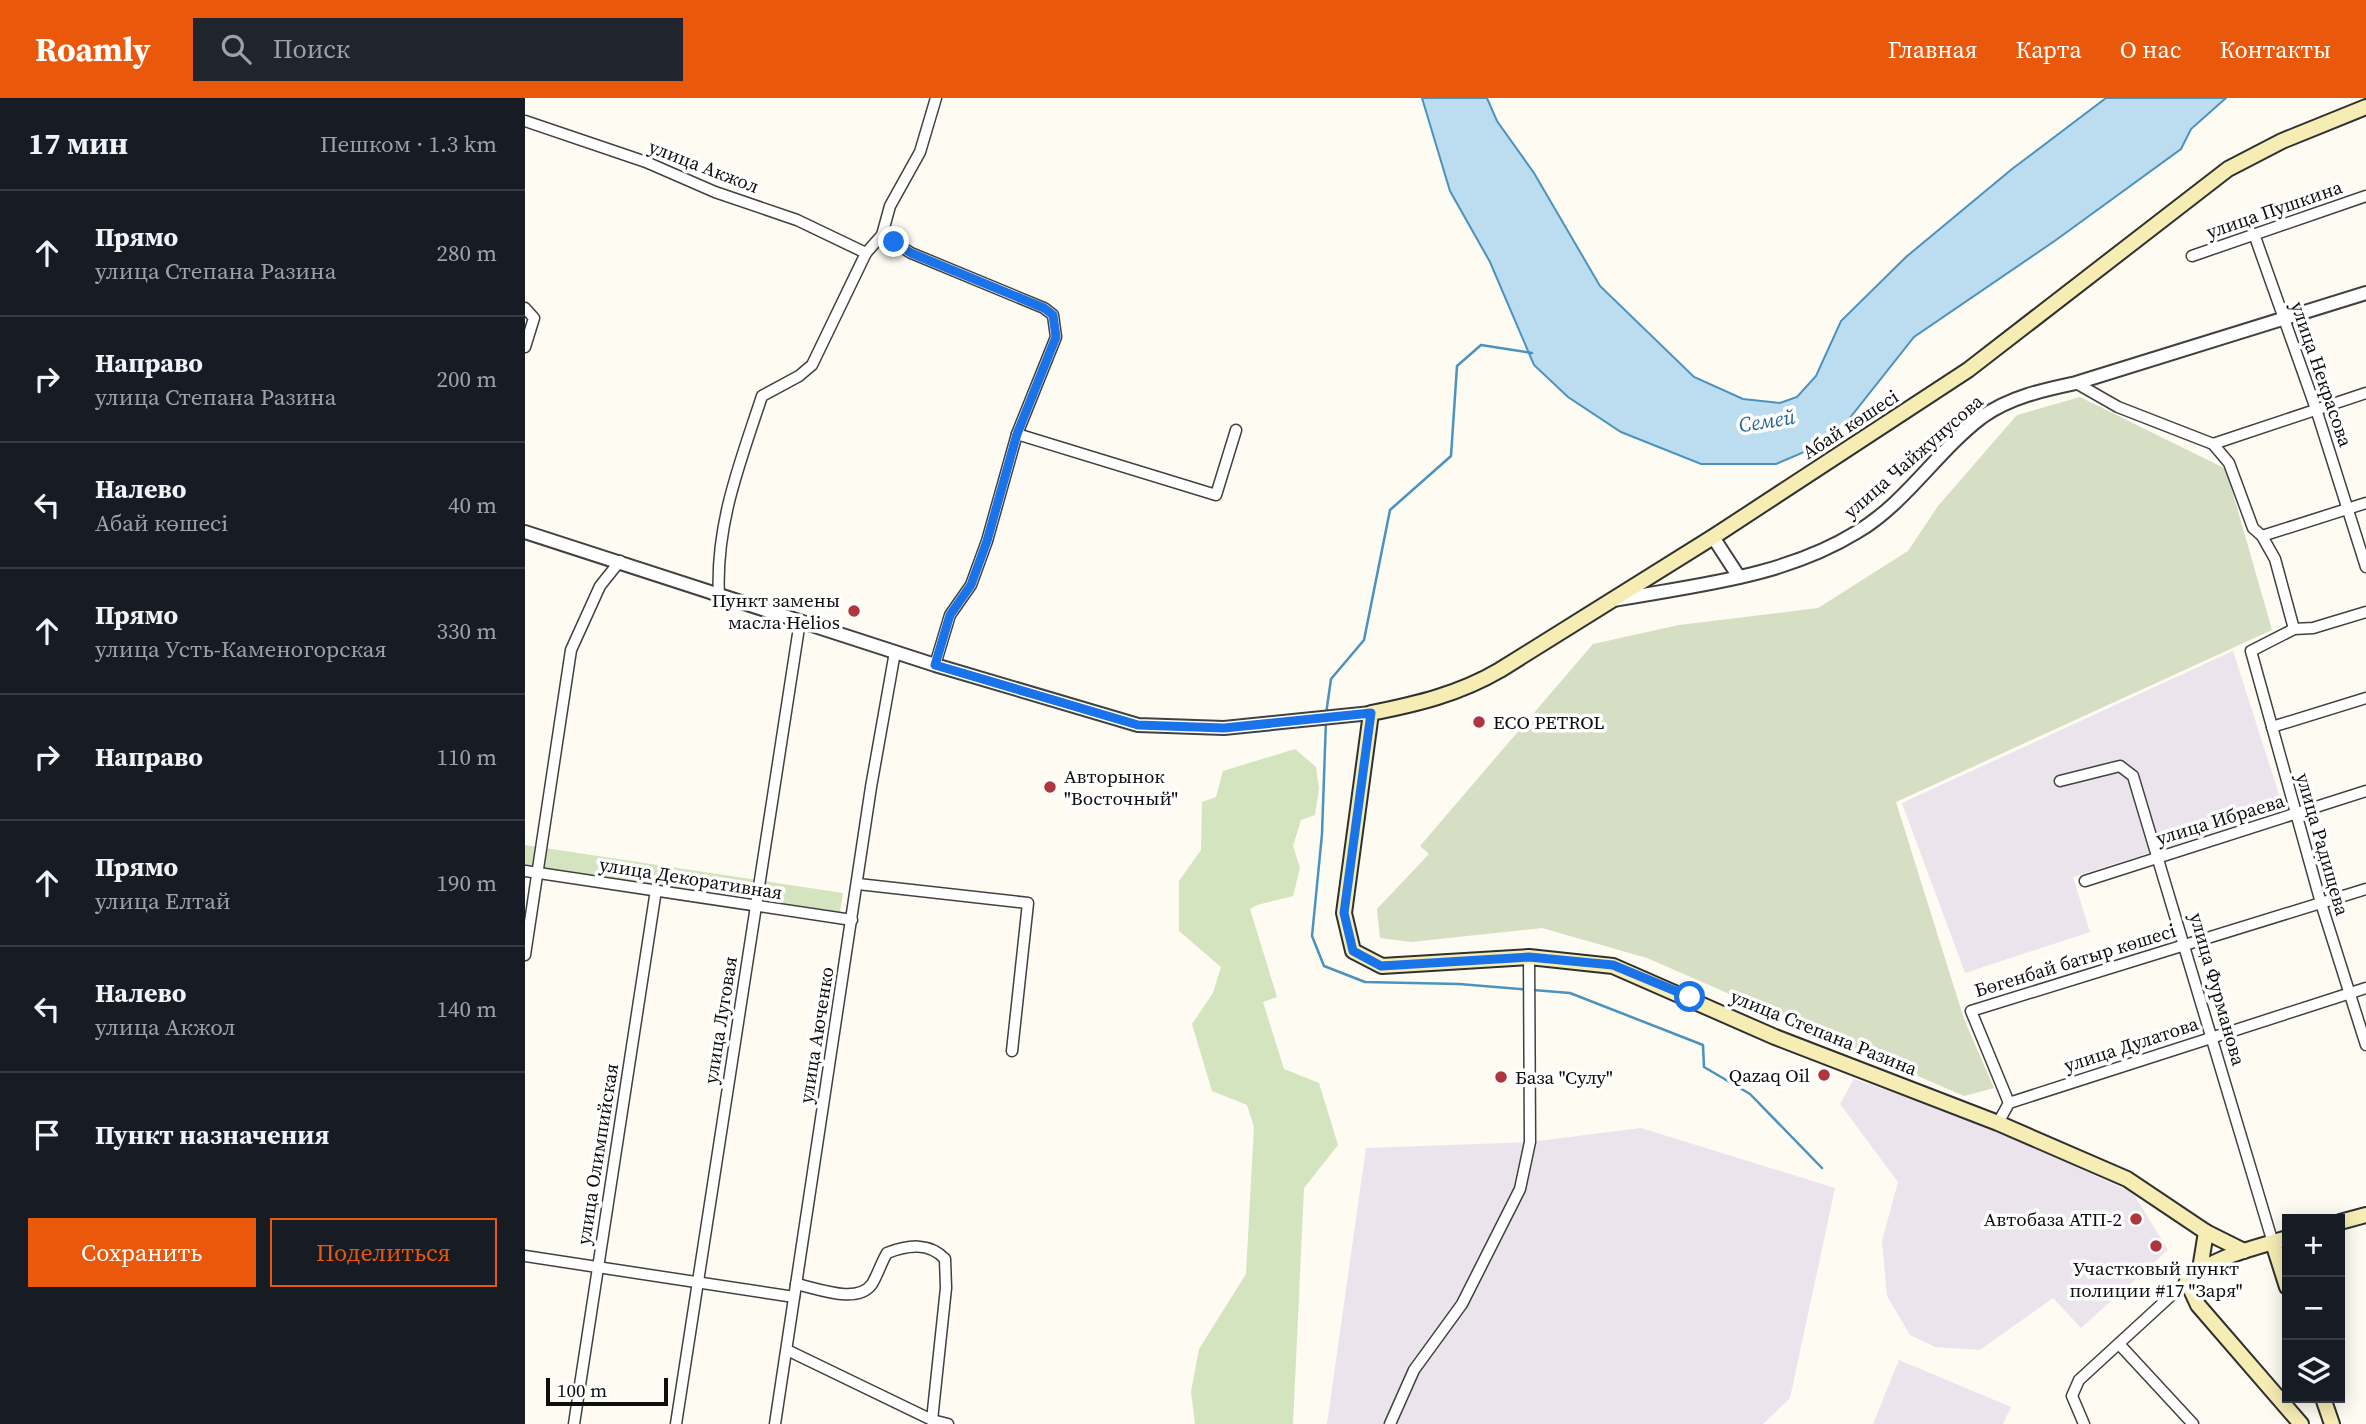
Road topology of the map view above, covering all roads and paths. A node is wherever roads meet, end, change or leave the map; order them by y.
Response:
1 (936, 98) edge
2 (2366, 107) edge
3 (525, 121) edge
4 (2366, 196) edge
5 (2254, 234) junction
6 (882, 235) junction
7 (866, 253) junction
8 (2192, 256) dead end
9 (2366, 293) edge
10 (525, 308) edge
11 (2285, 319) junction
12 (525, 347) edge
13 (2076, 383) junction
14 (2366, 393) edge
15 (2316, 409) junction
16 (1236, 430) dead end
17 (1017, 434) junction
18 (2213, 444) junction
19 (2366, 503) edge
20 (2348, 509) junction
21 (525, 532) edge
22 (2262, 536) junction
23 (1713, 537) junction
24 (620, 561) junction
25 (2366, 567) edge
26 (1739, 577) junction
27 (719, 597) junction
28 (1610, 601) junction
29 (2366, 612) edge
30 (800, 621) junction
31 (2294, 629) junction
32 (895, 652) junction
33 (935, 665) junction
34 (2366, 698) edge
35 (1371, 713) junction
36 (2272, 727) junction
37 (2060, 781) dead end
38 (2366, 791) edge
39 (2296, 814) junction
40 (2159, 856) junction
41 (525, 871) edge
42 (538, 873) junction
43 (2085, 881) dead end
44 (858, 884) junction
45 (2366, 889) edge
46 (656, 890) junction
47 (2321, 903) junction
48 (756, 905) junction
49 (852, 920) junction
50 (2184, 944) junction
51 (525, 955) edge
52 (1529, 957) junction
53 (2366, 988) edge
54 (2350, 992) junction
55 (2212, 1036) junction
56 (2366, 1045) edge
57 (1011, 1051) dead end
58 (2009, 1103) junction
59 (1998, 1123) junction
60 (2366, 1215) edge
61 (2345, 1221) edge
62 (2206, 1231) junction
63 (2282, 1239) edge
64 (2273, 1242) junction
65 (2244, 1251) junction
66 (525, 1256) edge
67 (597, 1266) junction
68 (2200, 1269) junction
69 (2284, 1277) edge
70 (2187, 1281) junction
71 (698, 1283) junction
72 (796, 1284) junction
73 (795, 1297) junction
74 (2119, 1344) junction
75 (787, 1350) junction
76 (2325, 1403) edge
77 (932, 1420) junction
78 (574, 1424) edge
79 (676, 1424) edge
80 (775, 1424) edge
81 (947, 1424) edge
82 (1390, 1424) edge
83 (2084, 1424) edge
84 (2193, 1424) edge
85 (2301, 1424) edge
86 (2332, 1424) edge

1 - 6 street
2 - 23 main road, Абай көшесі
3 - 7 street, улица Акжол
4 - 5 street, улица Пушкина
5 - 8 street, улица Пушкина
5 - 11 street, улица Некрасова
6 - 7 street
6 - 17 street
7 - 27 street
9 - 11 street, улица Чайжунусова
10 - 12 street
11 - 13 street, улица Чайжунусова
11 - 15 street, улица Некрасова
13 - 18 street
13 - 26 street, улица Чайжунусова
14 - 15 street
15 - 18 street
15 - 20 street, улица Некрасова
16 - 17 street
17 - 33 street
18 - 22 street
19 - 20 street
20 - 22 street
20 - 25 street, улица Некрасова
21 - 24 street, Абай көшесі
22 - 31 street
23 - 26 street
23 - 28 main road, Абай көшесі
24 - 27 street, Абай көшесі
24 - 42 street
26 - 28 street, улица Чайжунусова
27 - 30 street, Абай көшесі
28 - 35 main road, Абай көшесі
29 - 31 street
30 - 32 street, Абай көшесі
30 - 48 street, улица Луговая
31 - 36 street, улица Радищева
32 - 33 street, Абай көшесі
32 - 44 street, улица Аюченко
33 - 35 street, Абай көшесі
34 - 36 street
35 - 52 main road, улица Степана Разина
36 - 39 street, улица Радищева
37 - 40 street, улица Фурманова
38 - 39 street, улица Ибраева
39 - 40 street, улица Ибраева
39 - 47 street, улица Радищева
40 - 43 street, улица Ибраева
40 - 50 street, улица Фурманова
41 - 42 street, улица Декоративная
42 - 46 street, улица Декоративная
42 - 51 street
44 - 49 street, улица Аюченко
44 - 57 street
45 - 47 street, Бөгенбай батыр көшесі
46 - 48 street, улица Декоративная
46 - 67 street, улица Олимпийская
47 - 50 street, Бөгенбай батыр көшесі
47 - 54 street, улица Радищева
48 - 49 street, улица Декоративная
48 - 71 street, улица Луговая
49 - 72 street, улица Аюченко
50 - 55 street, улица Фурманова
50 - 58 street, Бөгенбай батыр көшесі
52 - 59 main road, улица Степана Разина
52 - 82 street
53 - 54 street, улица Дулатова
54 - 55 street, улица Дулатова
54 - 56 street, улица Радищева
55 - 58 street, улица Дулатова
55 - 64 street, улица Фурманова
58 - 59 street
59 - 62 main road, улица Степана Разина
60 - 61 main road
62 - 65 main road, улица Степана Разина
62 - 68 main road
63 - 64 main road
64 - 65 main road
64 - 69 main road, улица Фурманова
65 - 68 main road
66 - 67 street
67 - 71 street
67 - 78 street, улица Олимпийская
68 - 70 main road
70 - 74 street
70 - 85 main road
71 - 73 street
71 - 79 street, улица Луговая
72 - 73 street, улица Аюченко
72 - 77 street
73 - 75 street, улица Аюченко
74 - 83 street
74 - 84 street
75 - 77 street
75 - 80 street, улица Аюченко
76 - 86 main road
77 - 81 street

